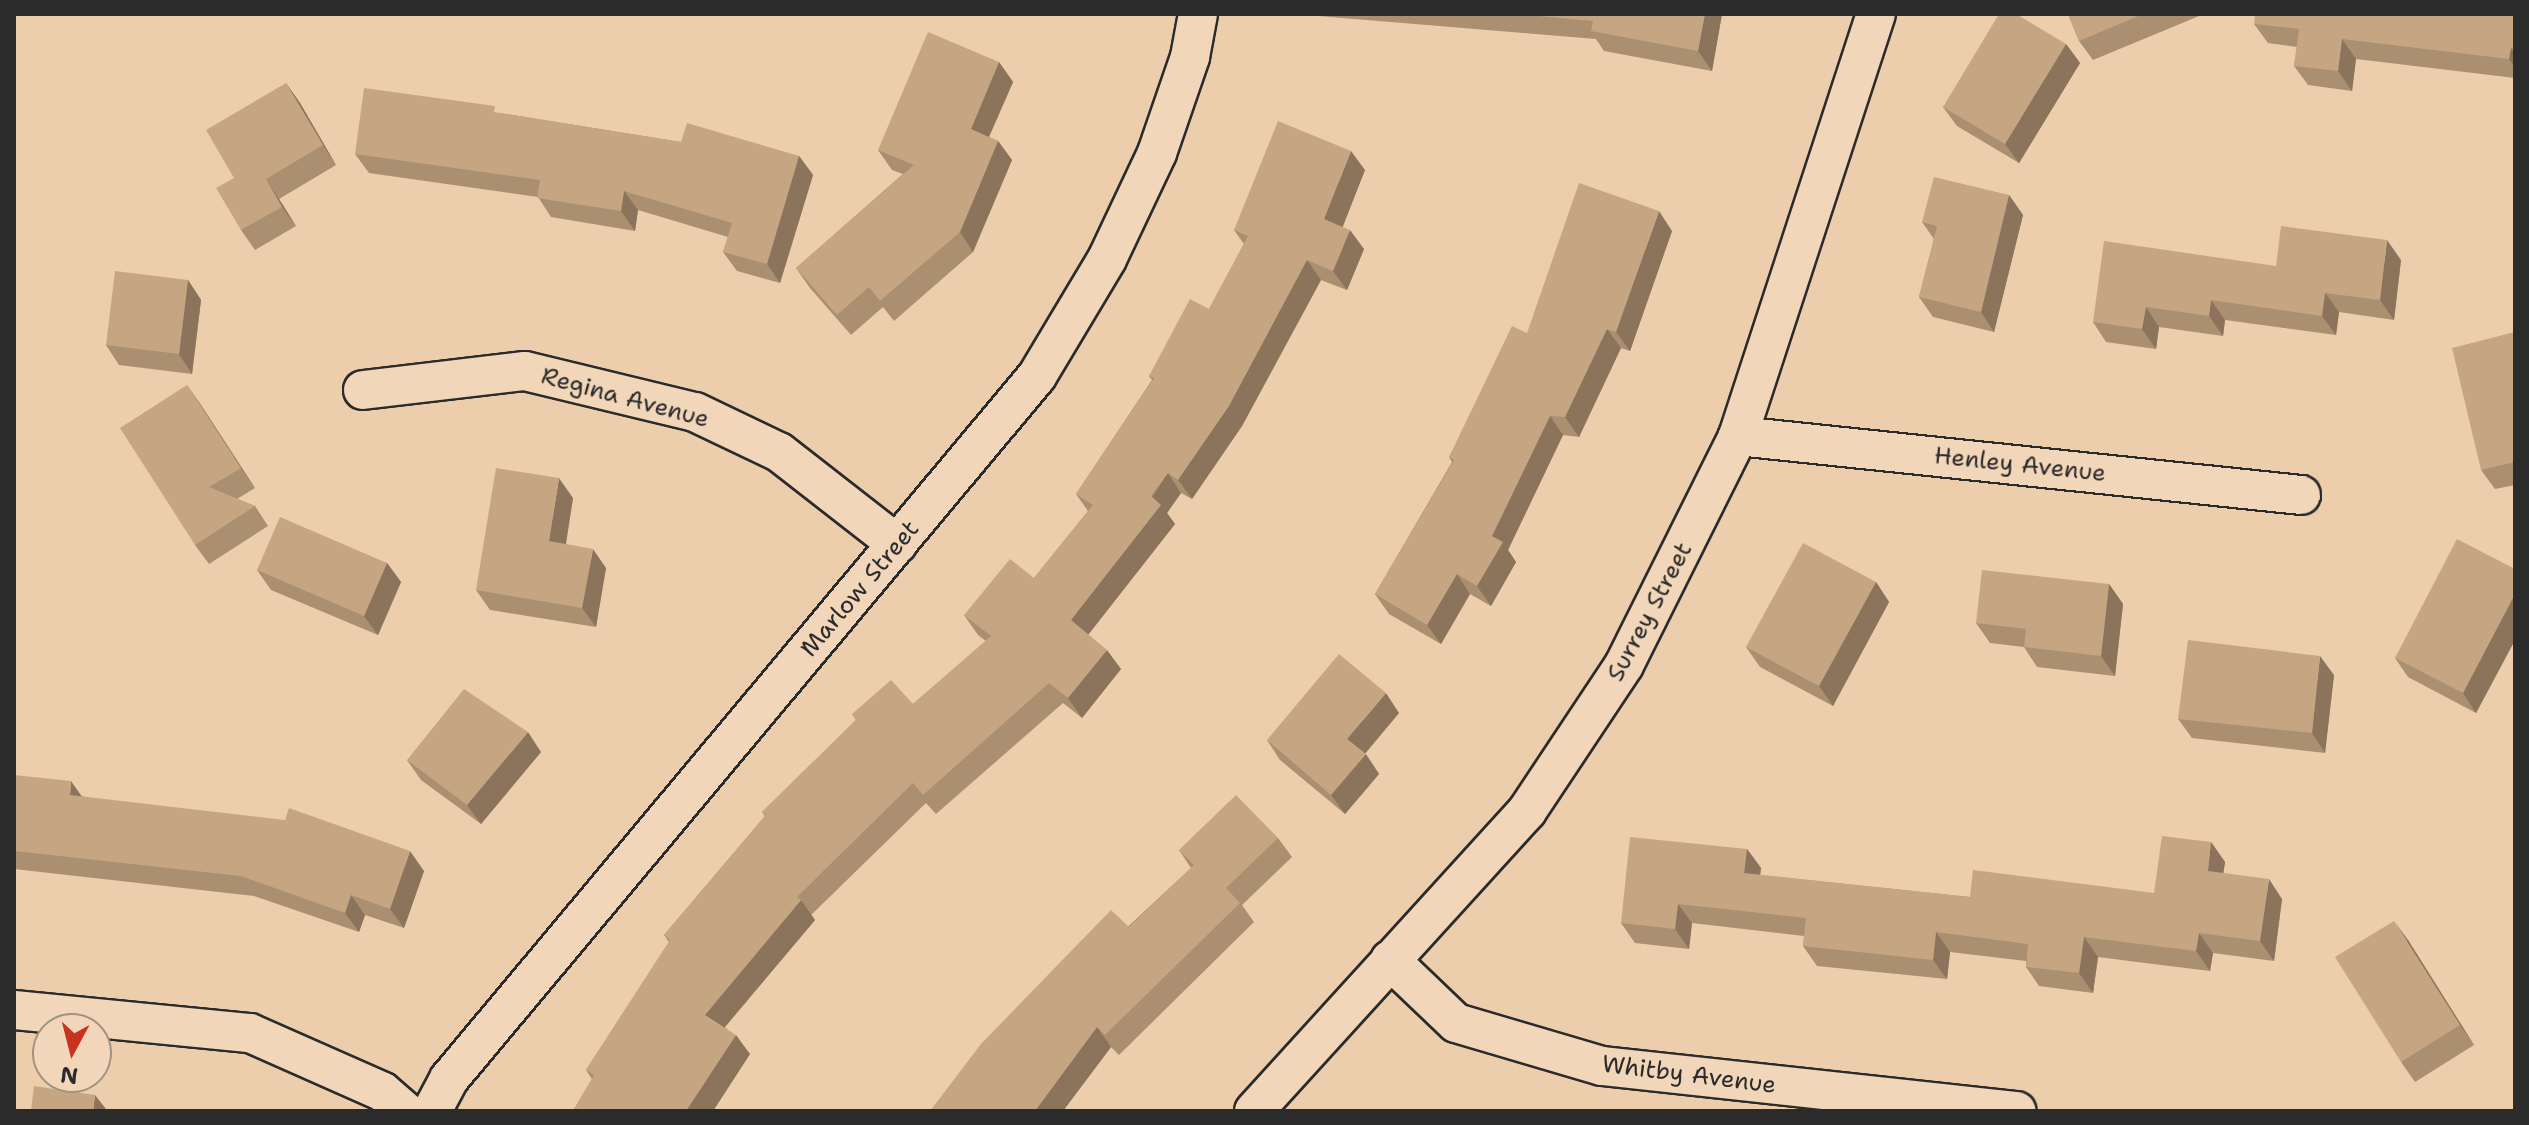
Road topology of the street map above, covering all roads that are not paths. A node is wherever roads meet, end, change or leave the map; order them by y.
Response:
1 (1198, 14) edge
2 (1876, 14) edge
3 (363, 390) dead end
4 (1738, 436) junction
5 (2301, 495) dead end
6 (897, 544) junction
7 (1390, 960) junction
8 (14, 1010) edge
9 (405, 1111) edge
10 (432, 1111) edge
11 (1254, 1111) edge
12 (2017, 1111) edge

1 - 6 street, Marlow Street
2 - 4 street, Surrey Street
3 - 6 street, Regina Avenue
4 - 5 street, Henley Avenue
4 - 7 street, Surrey Street
6 - 10 street, Marlow Street
7 - 11 street, Surrey Street
7 - 12 street, Whitby Avenue
8 - 9 street

